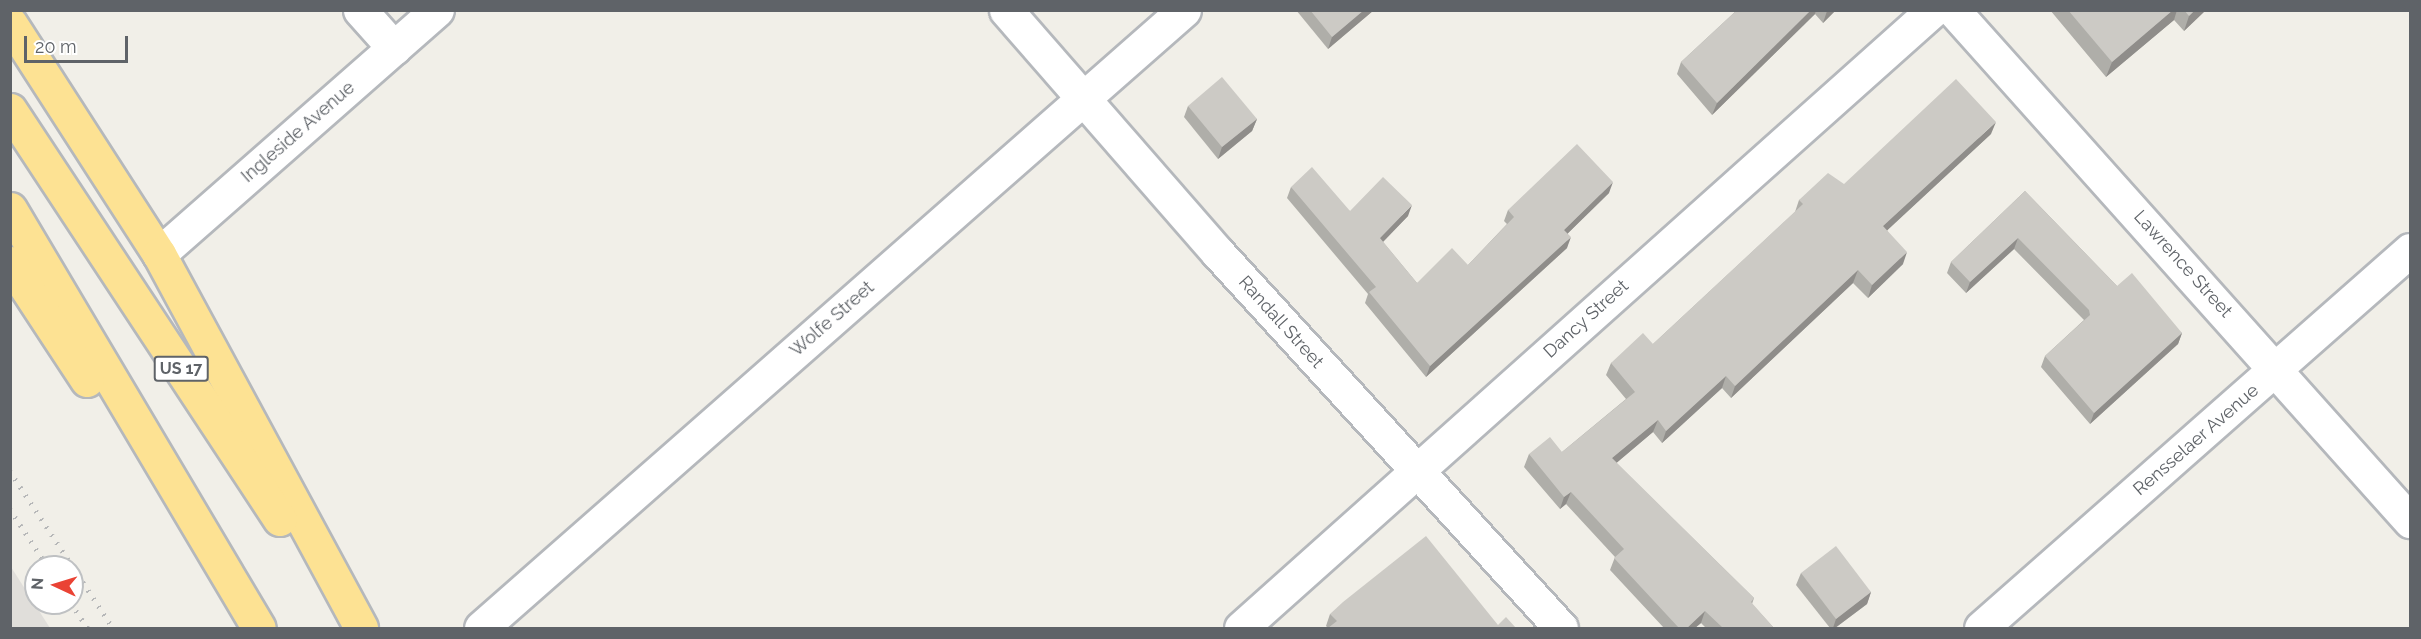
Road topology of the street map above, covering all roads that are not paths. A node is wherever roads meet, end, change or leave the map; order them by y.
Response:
1 (360, 10) edge
2 (437, 10) edge
3 (1006, 10) edge
4 (1184, 10) edge
5 (1933, 10) edge
6 (1953, 10) edge
7 (10, 23) edge
8 (393, 48) junction
9 (1083, 99) junction
10 (10, 110) edge
11 (10, 209) edge
12 (2410, 250) edge
13 (159, 254) junction
14 (10, 263) edge
15 (2276, 370) junction
16 (1417, 472) junction
17 (2410, 521) edge
18 (251, 628) edge
19 (259, 628) edge
20 (352, 628) edge
21 (361, 628) edge
22 (481, 628) edge
23 (1241, 628) edge
24 (1561, 628) edge
25 (1981, 628) edge

1 - 8 street
2 - 8 street, Ingleside Avenue
3 - 9 street, Randall Street
4 - 9 street, Wolfe Street
5 - 16 street, Dancy Street
6 - 15 street, Lawrence Street
7 - 13 highway
8 - 13 street, Ingleside Avenue
9 - 16 street, Randall Street
9 - 22 street, Wolfe Street
10 - 20 highway, US 17
11 - 19 highway
12 - 15 street, Rensselaer Avenue
13 - 21 highway
14 - 18 highway
15 - 17 street, Lawrence Street
15 - 25 street, Rensselaer Avenue
16 - 23 street, Dancy Street
16 - 24 street, Randall Street

